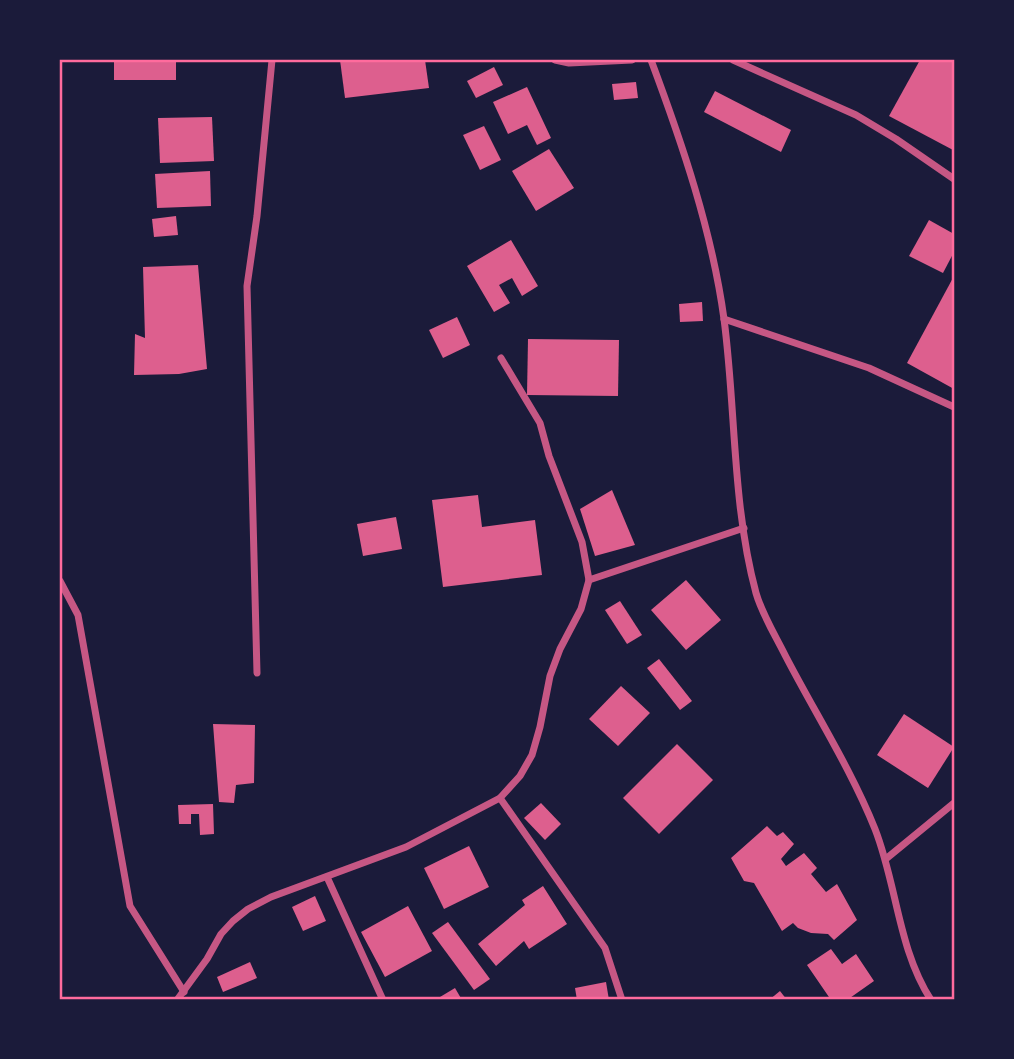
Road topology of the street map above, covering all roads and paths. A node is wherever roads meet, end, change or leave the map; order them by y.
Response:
1 (272, 60) edge
2 (555, 60) edge
3 (632, 60) edge
4 (652, 60) edge
5 (733, 60) edge
6 (954, 178) edge
7 (724, 319) junction
8 (501, 358) dead end
9 (954, 407) edge
10 (744, 528) junction
11 (589, 580) junction
12 (60, 581) edge
13 (257, 673) dead end
14 (500, 798) junction
15 (954, 803) edge
16 (887, 858) junction
17 (327, 877) junction
18 (184, 992) junction
19 (177, 999) edge
20 (383, 999) edge
21 (622, 999) edge
22 (931, 999) edge

1 - 13 street
2 - 3 street
4 - 7 street
5 - 6 street
7 - 9 street
7 - 10 street
8 - 11 street
10 - 11 street
10 - 16 street
11 - 14 street
12 - 18 street
14 - 17 street
14 - 21 street
15 - 16 street
16 - 22 street
17 - 18 street
17 - 20 street
18 - 19 street

